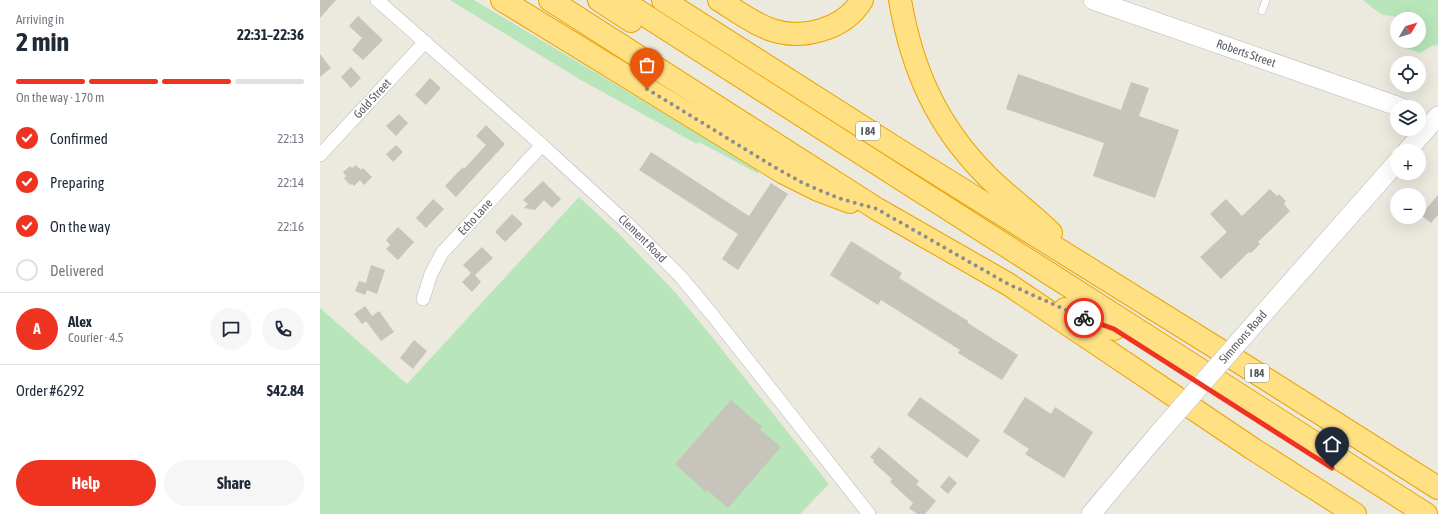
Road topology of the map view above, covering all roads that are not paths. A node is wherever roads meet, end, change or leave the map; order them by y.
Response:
1 (377, 0) edge
2 (502, 0) edge
3 (550, 0) edge
4 (598, 0) edge
5 (621, 0) edge
6 (663, 0) edge
7 (719, 0) edge
8 (862, 0) edge
9 (900, 0) edge
10 (1093, 0) edge
11 (1266, 0) edge
12 (1262, 11) dead end
13 (425, 42) junction
14 (1390, 104) edge
15 (1432, 117) edge
16 (1411, 144) edge
17 (542, 145) junction
18 (320, 156) edge
19 (1390, 170) edge
20 (877, 209) junction
21 (1074, 259) junction
22 (1008, 284) junction
23 (423, 299) dead end
24 (1114, 329) junction
25 (1438, 488) edge
26 (870, 514) edge
27 (1091, 514) edge
28 (1356, 514) edge
29 (1403, 514) edge
30 (1426, 514) edge

1 - 13 street, Clement Road
2 - 20 highway
3 - 20 highway
4 - 24 highway
5 - 30 highway
6 - 21 highway, I 84
7 - 8 highway
9 - 21 highway
10 - 14 main road, Roberts Street
11 - 12 lane
13 - 17 street, Clement Road
13 - 18 street, Gold Street
15 - 16 main road
17 - 23 street, Echo Lane
17 - 26 street, Clement Road
19 - 27 main road, Simmons Road, bridge
20 - 22 highway
21 - 25 highway, I 84
22 - 24 highway
22 - 28 highway
24 - 29 highway

